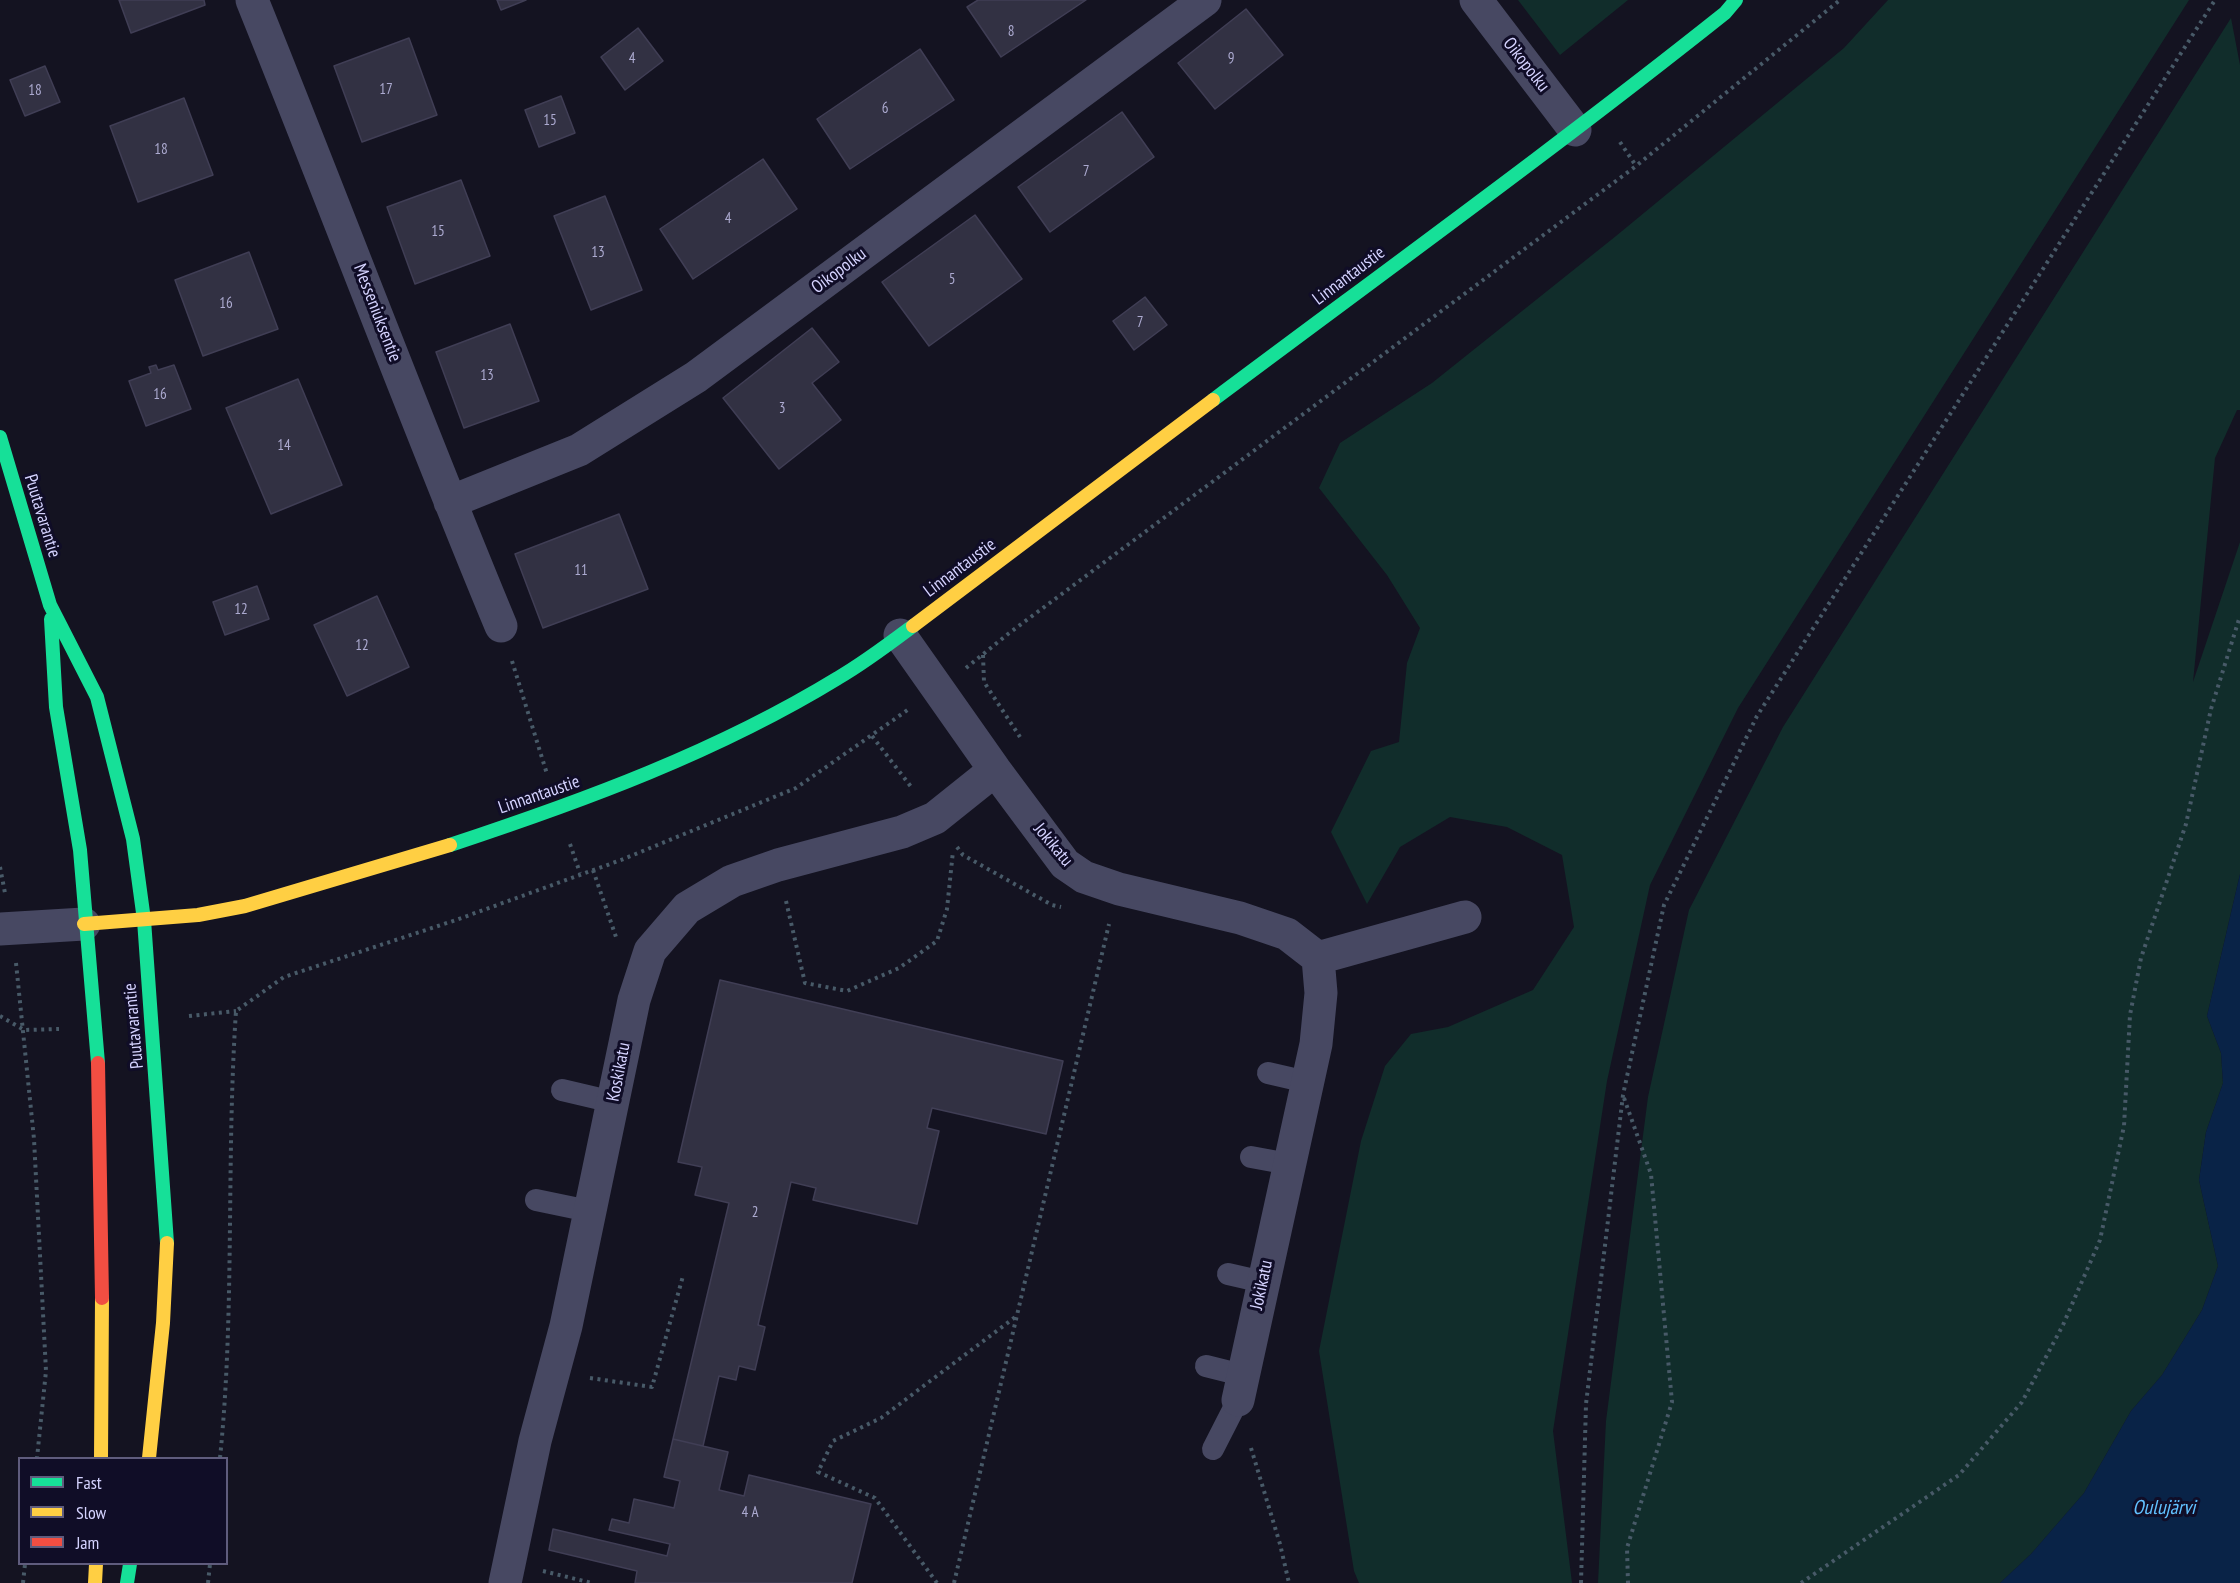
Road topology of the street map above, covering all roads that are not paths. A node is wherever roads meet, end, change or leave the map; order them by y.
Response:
1 (252, 0) edge
2 (1205, 0) edge
3 (1476, 0) edge
4 (1736, 0) edge
5 (1575, 130) junction
6 (0, 437) edge
7 (450, 502) junction
8 (50, 606) junction
9 (501, 626) road end
10 (900, 635) junction
11 (995, 770) junction
12 (1466, 917) dead end
13 (144, 920) junction
14 (84, 924) junction
15 (6, 929) edge
16 (1318, 958) junction
17 (1268, 1072) dead end
18 (1307, 1082) junction
19 (562, 1090) dead end
20 (613, 1102) junction
21 (1251, 1157) dead end
22 (1289, 1164) junction
23 (536, 1200) dead end
24 (589, 1211) junction
25 (1228, 1274) dead end
26 (1263, 1282) junction
27 (1206, 1366) dead end
28 (1240, 1388) junction
29 (1213, 1449) dead end
30 (101, 1457) edge
31 (149, 1457) edge
32 (96, 1565) edge
33 (130, 1565) edge
34 (507, 1573) edge
35 (95, 1583) edge
36 (127, 1583) edge

1 - 7 street, Messeniuksentie
2 - 7 street, Oikopolku
3 - 5 street, Oikopolku
4 - 5 main road, Linnantaustie
5 - 10 main road, Linnantaustie
6 - 8 main road, Puutavarantie
7 - 9 street, Messeniuksentie
8 - 13 main road, Puutavarantie
8 - 14 main road, Puutavarantie
10 - 11 street, Jokikatu
10 - 13 main road, Linnantaustie
11 - 16 street, Jokikatu
11 - 20 street, Koskikatu
12 - 16 street
13 - 14 main road, Linnantaustie
13 - 31 main road, Puutavarantie
14 - 15 street
14 - 30 main road, Puutavarantie
16 - 18 street, Jokikatu
17 - 18 lane
18 - 22 street, Jokikatu
19 - 20 lane
20 - 24 street, Koskikatu
21 - 22 lane
22 - 26 street, Jokikatu
23 - 24 lane
24 - 34 street, Koskikatu
25 - 26 lane
26 - 28 street, Jokikatu
27 - 28 lane
28 - 29 lane
32 - 35 main road
33 - 36 main road

